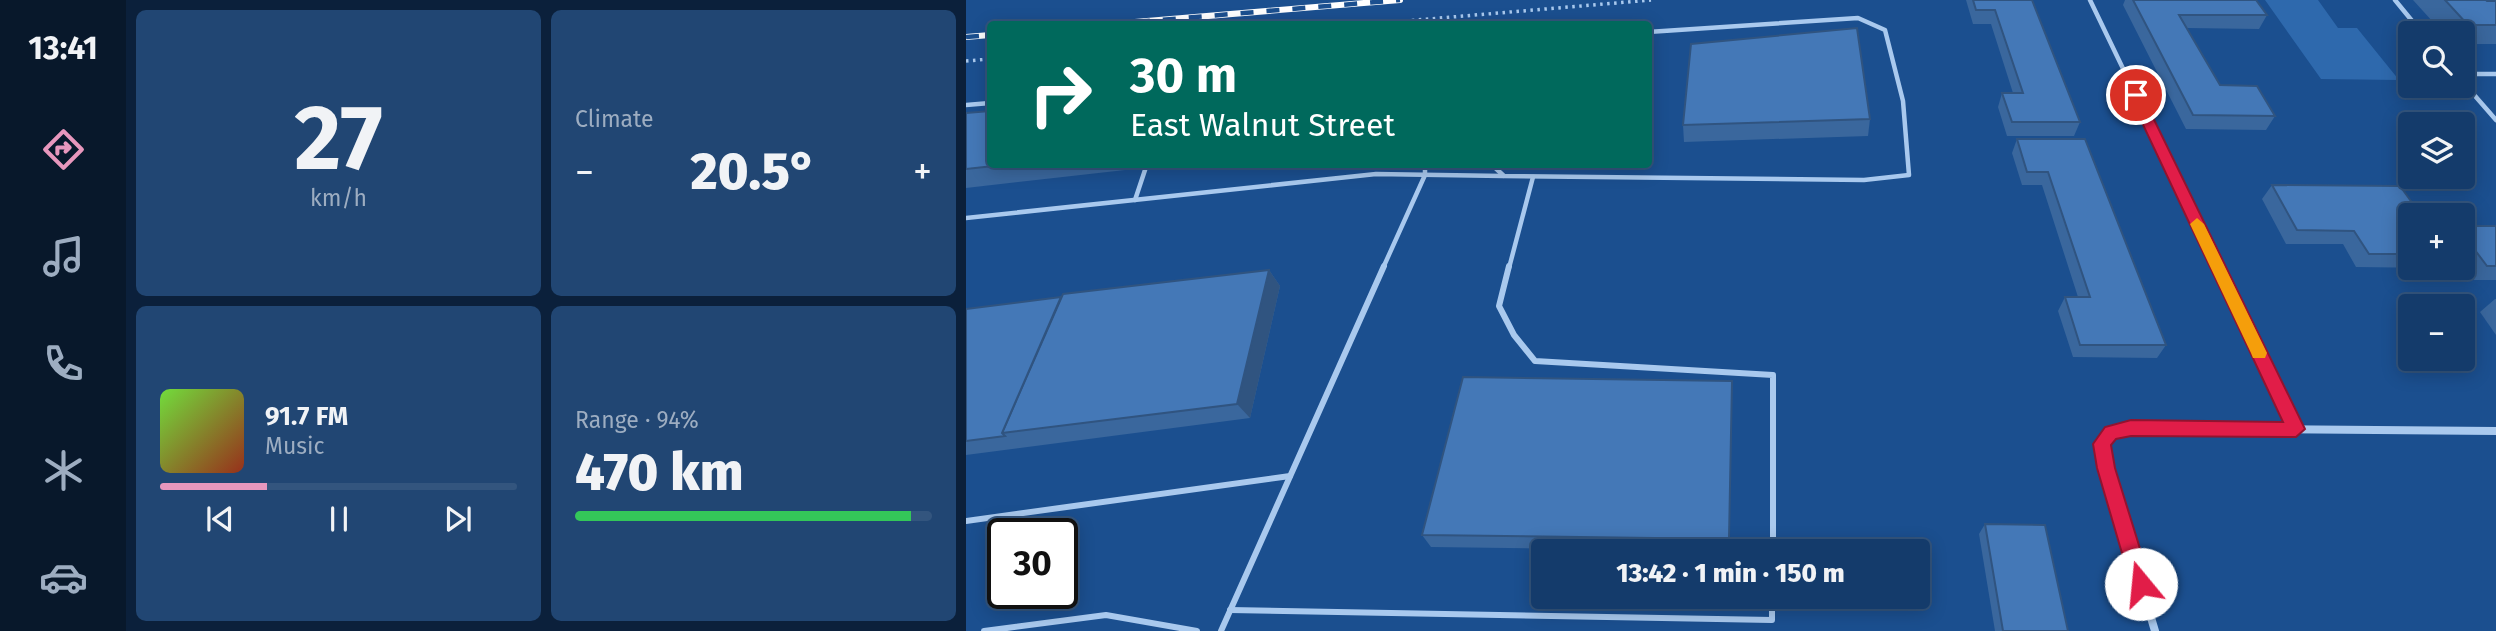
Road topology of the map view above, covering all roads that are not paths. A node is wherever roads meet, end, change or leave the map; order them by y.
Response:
1 (2090, 0) edge
2 (2395, 0) edge
3 (2413, 21) edge
4 (1652, 32) edge
5 (2475, 74) edge
6 (2496, 74) edge
7 (2475, 96) edge
8 (987, 103) edge
9 (966, 105) edge
10 (2496, 120) edge
11 (1146, 168) edge
12 (1425, 168) edge
13 (1495, 168) edge
14 (1425, 176) junction
15 (1504, 176) junction
16 (1533, 177) junction
17 (1135, 200) junction
18 (966, 218) edge
19 (2296, 429) junction
20 (2496, 431) edge
21 (1290, 476) junction
22 (966, 521) edge
23 (1773, 539) edge
24 (1772, 609) edge
25 (1230, 610) junction
26 (984, 631) edge
27 (1197, 631) edge
28 (1220, 631) edge
29 (2155, 631) edge

1 - 19 lane
2 - 3 lane
4 - 16 lane
5 - 6 lane
7 - 10 lane
8 - 9 lane
11 - 17 lane
12 - 14 lane
13 - 15 lane
14 - 15 lane
14 - 17 lane
14 - 21 lane
15 - 16 lane
16 - 23 lane
17 - 18 lane
19 - 20 street
19 - 29 street
21 - 22 lane
21 - 25 lane
24 - 25 lane
25 - 28 lane
26 - 27 lane

